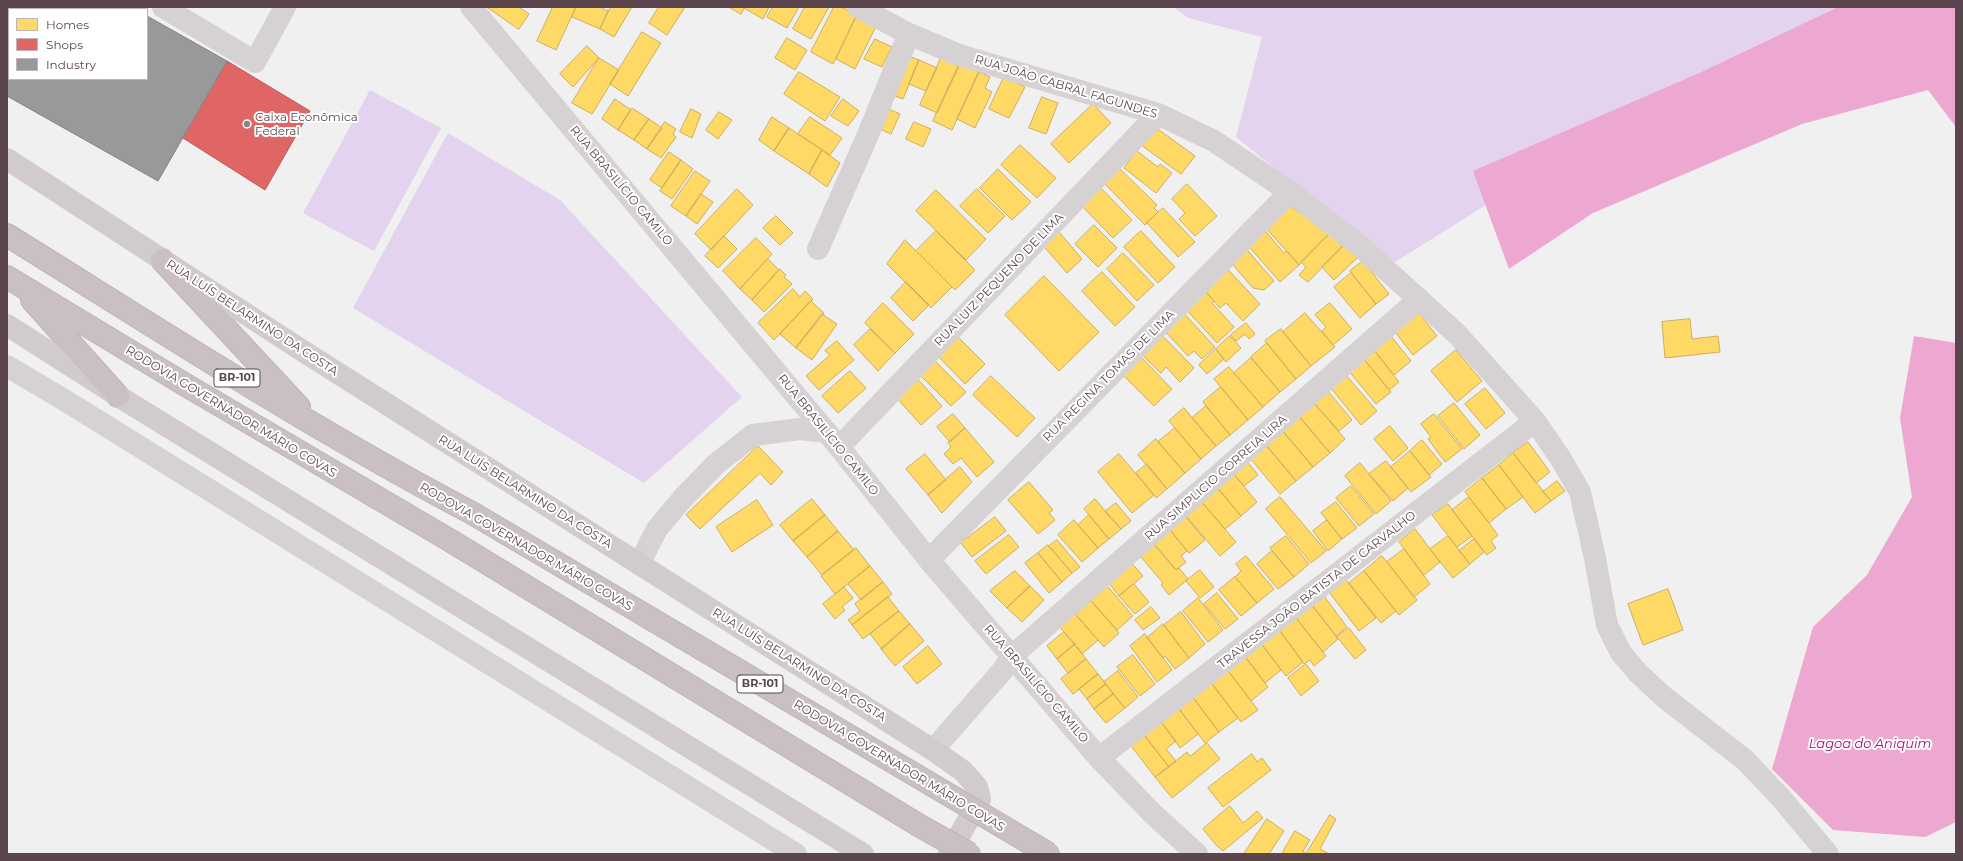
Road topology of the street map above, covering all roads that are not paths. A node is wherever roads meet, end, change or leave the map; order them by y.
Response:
1 (163, 7) edge
2 (285, 7) edge
3 (471, 7) edge
4 (858, 7) edge
5 (909, 34) junction
6 (1158, 114) junction
7 (7, 159) edge
8 (1290, 192) junction
9 (7, 235) edge
10 (818, 249) dead end
11 (162, 260) junction
12 (12, 280) edge
13 (1419, 299) junction
14 (7, 325) edge
15 (7, 366) edge
16 (118, 396) junction
17 (1535, 421) junction
18 (314, 424) junction
19 (833, 439) junction
20 (929, 560) junction
21 (639, 564) junction
22 (1012, 656) junction
23 (933, 750) junction
24 (1099, 758) junction
25 (796, 854) edge
26 (863, 854) edge
27 (949, 854) edge
28 (970, 854) edge
29 (1050, 854) edge
30 (1197, 854) edge
31 (1828, 854) edge

1 - 2 street
3 - 19 street, RUA BRASILÍCIO CAMILO
4 - 5 street, RUA JOÃO CABRAL FAGUNDES
5 - 6 street, RUA JOÃO CABRAL FAGUNDES
5 - 10 street
6 - 8 street, RUA JOÃO CABRAL FAGUNDES
6 - 19 street, RUA LUIZ PEQUENO DE LIMA
7 - 11 main road, RUA LUÍS BELARMINO DA COSTA
8 - 13 street, RUA JOÃO CABRAL FAGUNDES
8 - 20 street, RUA REGINA TOMAS DE LIMA
9 - 18 highway, RODOVIA GOVERNADOR MÁRIO COVAS / BR-101
11 - 18 highway
11 - 21 main road, RUA LUÍS BELARMINO DA COSTA
12 - 16 highway
12 - 28 highway, RODOVIA GOVERNADOR MÁRIO COVAS / BR-101, bridge
13 - 17 street, RUA JOÃO CABRAL FAGUNDES
13 - 22 street, RUA SIMPLICIO CORREIA LIRA
14 - 16 main road
15 - 25 street
16 - 26 main road
17 - 24 street, TRAVESSA JOÃO BATISTA DE CARVALHO
17 - 31 street, RUA JOÃO CABRAL FAGUNDES
18 - 29 highway, RODOVIA GOVERNADOR MÁRIO COVAS / BR-101, bridge
19 - 20 street, RUA BRASILÍCIO CAMILO
19 - 21 street
20 - 22 street, RUA BRASILÍCIO CAMILO
21 - 23 main road, RUA LUÍS BELARMINO DA COSTA
22 - 23 street, RUA SIMPLICIO CORREIA LIRA
22 - 24 street, RUA BRASILÍCIO CAMILO
23 - 27 main road, RUA LUÍS BELARMINO DA COSTA
24 - 30 street, RUA BRASILÍCIO CAMILO

